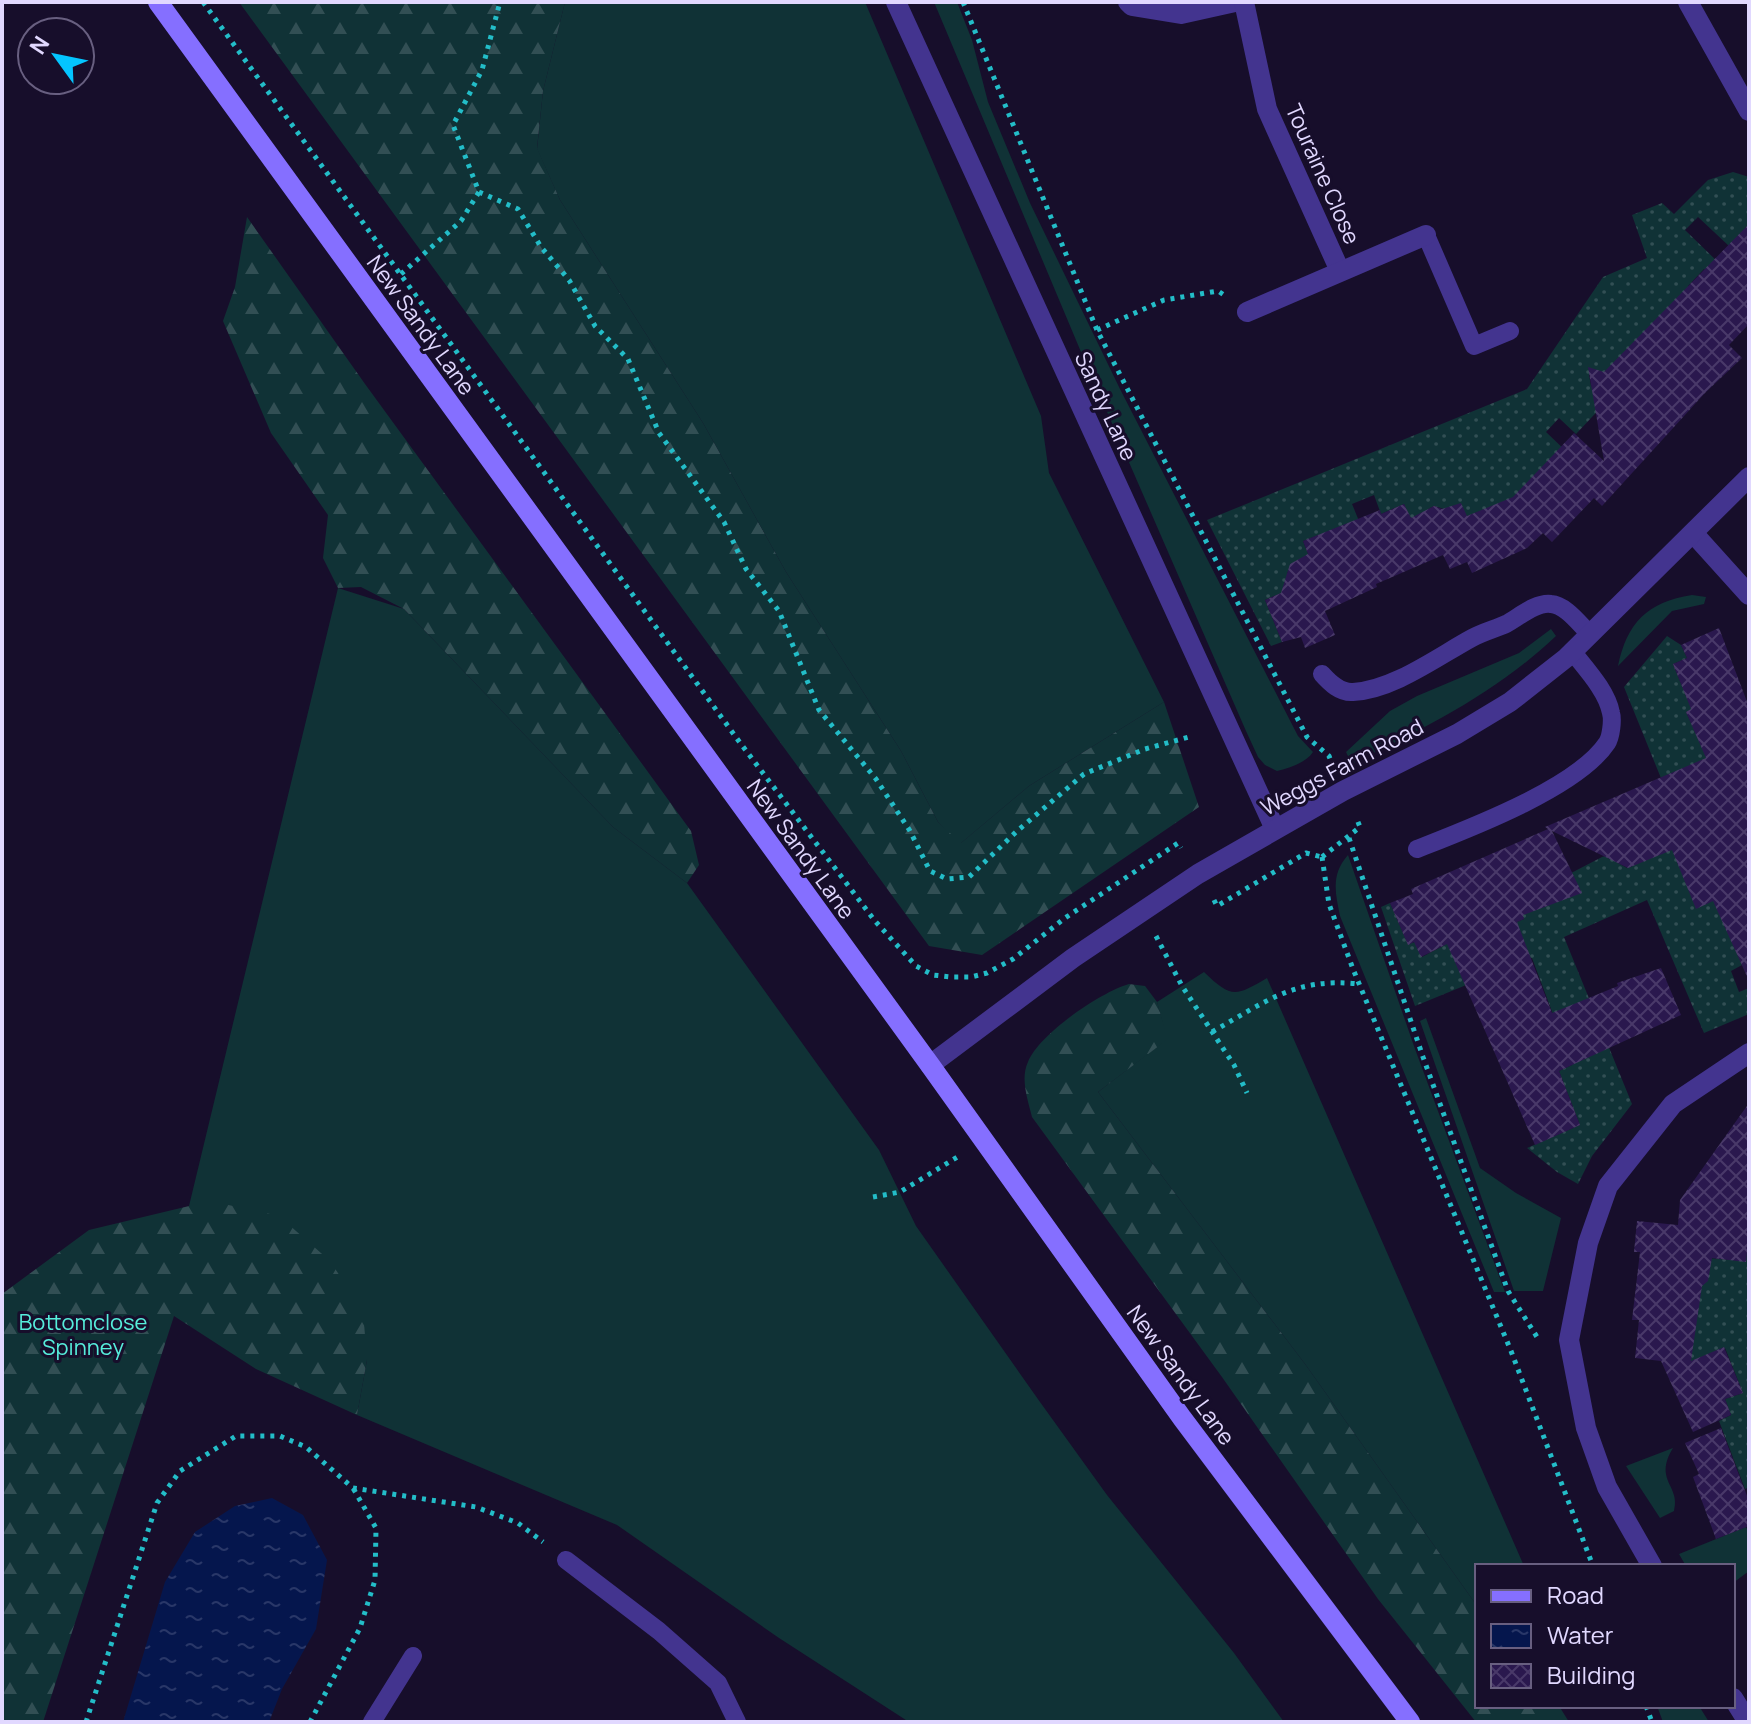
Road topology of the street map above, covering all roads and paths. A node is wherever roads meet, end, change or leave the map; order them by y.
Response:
1 (158, 2) edge
2 (203, 2) edge
3 (500, 2) edge
4 (896, 2) edge
5 (963, 2) edge
6 (1128, 2) edge
7 (1235, 2) edge
8 (1244, 2) edge
9 (1688, 2) edge
10 (1749, 111) edge
11 (479, 192) junction
12 (1426, 235) joint
13 (1340, 271) junction
14 (400, 274) junction
15 (1247, 312) joint
16 (1097, 330) junction
17 (1510, 331) dead end
18 (1749, 477) edge
19 (1694, 534) junction
20 (1749, 595) edge
21 (1590, 634) junction
22 (1572, 651) junction
23 (1322, 674) dead end
24 (1189, 737) dead end
25 (1343, 791) junction
26 (1275, 829) junction
27 (1349, 838) junction
28 (1178, 843) dead end
29 (1417, 849) dead end
30 (1322, 857) junction
31 (1217, 906) dead end
32 (1142, 910) junction
33 (1359, 984) junction
34 (1212, 1032) junction
35 (1749, 1053) edge
36 (930, 1065) junction
37 (1247, 1093) dead end
38 (984, 1141) junction
39 (873, 1197) dead end
40 (1542, 1344) dead end
41 (353, 1488) junction
42 (566, 1560) joint
43 (1592, 1564) edge
44 (1651, 1564) edge
45 (413, 1656) dead end
46 (1735, 1701) edge
47 (86, 1722) edge
48 (310, 1722) edge
49 (372, 1722) edge
50 (737, 1722) edge
51 (1410, 1722) edge
52 (1748, 1722) edge

1 - 36 street, New Sandy Lane
2 - 14 path
3 - 11 path
4 - 26 street, Sandy Lane
5 - 16 path
6 - 7 street
8 - 13 street, Touraine Close
9 - 10 street
11 - 14 path
11 - 24 path
12 - 13 street, Touraine Close
12 - 17 lane
13 - 15 street, Touraine Close
14 - 28 path
15 - 16 path
16 - 25 path
18 - 19 street, Weggs Farm Road
19 - 20 street
19 - 21 street, Weggs Farm Road
21 - 22 street, Weggs Farm Road
21 - 23 lane
22 - 25 street, Weggs Farm Road
22 - 29 lane
25 - 26 street, Weggs Farm Road
25 - 27 path
26 - 32 street, Weggs Farm Road
27 - 30 path
27 - 40 path
30 - 31 path
30 - 33 path
32 - 34 path
32 - 36 street, Weggs Farm Road
33 - 34 path
33 - 43 path
34 - 37 path
35 - 44 street
36 - 38 street, New Sandy Lane
38 - 39 path
38 - 51 street, New Sandy Lane
41 - 42 path
41 - 47 path
41 - 48 path
42 - 50 lane
45 - 49 lane
46 - 52 street

